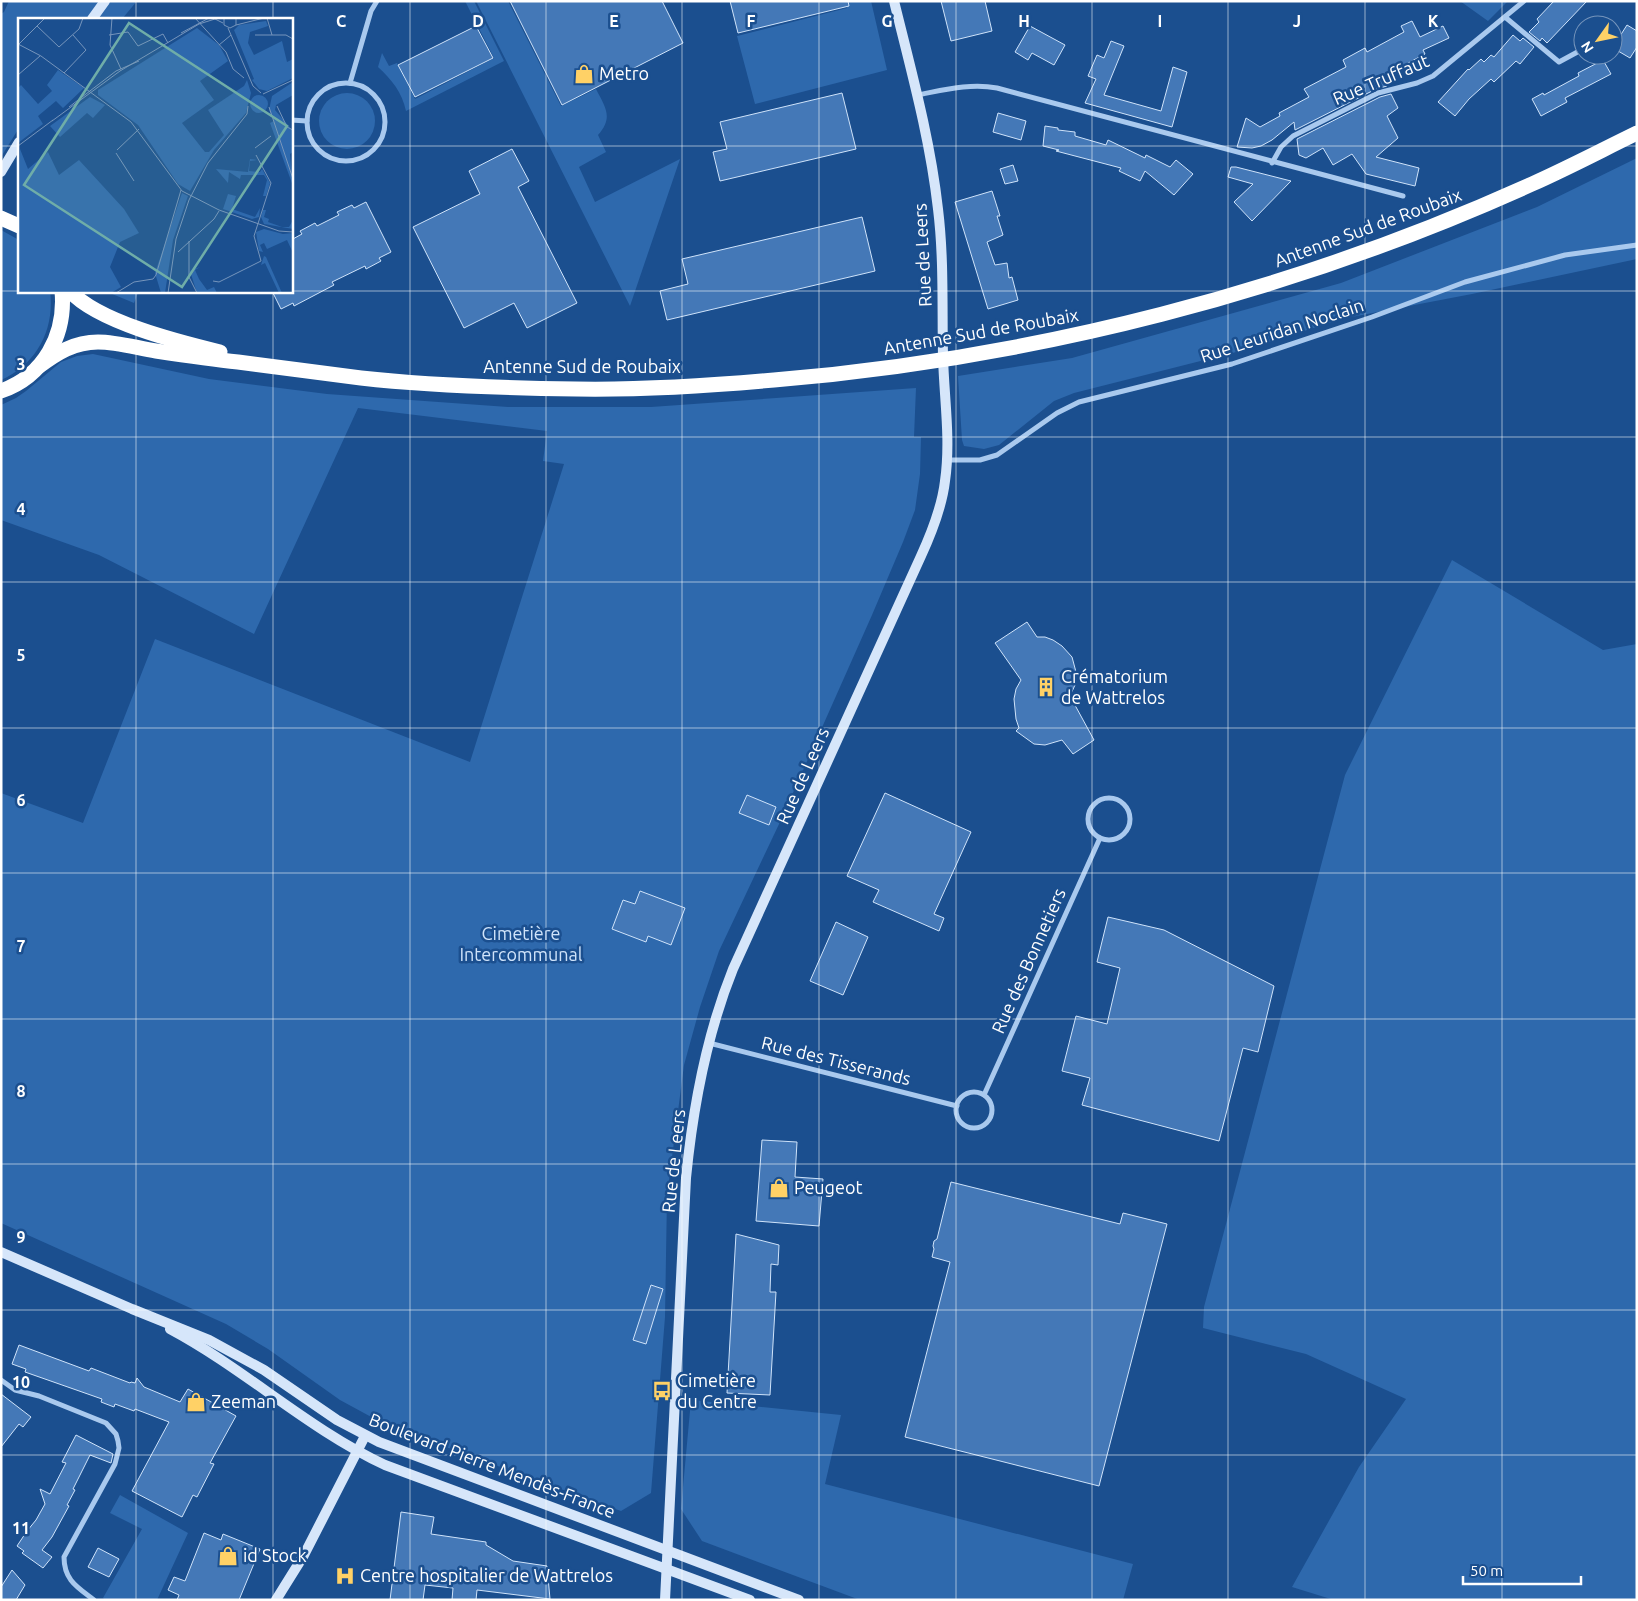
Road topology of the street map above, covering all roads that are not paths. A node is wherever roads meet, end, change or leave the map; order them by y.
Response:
1 (105, 1) edge
2 (378, 1) edge
3 (894, 1) edge
4 (1524, 1) edge
5 (1505, 17) junction
6 (93, 18) edge
7 (1573, 54) edge
8 (350, 83) junction
9 (917, 96) junction
10 (292, 120) edge
11 (307, 122) junction
12 (1637, 133) edge
13 (18, 144) edge
14 (1272, 162) junction
15 (1, 172) edge
16 (1403, 196) dead end
17 (1, 218) edge
18 (18, 226) edge
19 (1637, 245) edge
20 (62, 292) edge
21 (71, 292) edge
22 (38, 366) junction
23 (297, 369) junction
24 (1, 391) edge
25 (947, 460) junction
26 (1100, 838) junction
27 (708, 1043) junction
28 (984, 1095) junction
29 (957, 1106) junction
30 (1, 1252) edge
31 (132, 1309) junction
32 (1, 1380) edge
33 (365, 1436) junction
34 (358, 1452) junction
35 (668, 1550) junction
36 (667, 1570) junction
37 (94, 1600) edge
38 (276, 1600) edge
39 (665, 1600) edge
40 (750, 1600) edge
41 (799, 1600) edge

1 - 6 street
2 - 8 street
3 - 9 street, Rue de Leers
4 - 5 street, Rue Truffaut
5 - 7 street
5 - 14 street, Rue Truffaut
8 - 11 street
8 - 11 street
9 - 14 street
9 - 25 street, Rue de Leers
10 - 11 street
12 - 23 highway, Antenne Sud de Roubaix
13 - 15 street
14 - 16 street
17 - 18 highway
19 - 25 street, Rue Leuridan Noclain
20 - 22 highway
21 - 23 highway, Antenne Sud de Roubaix
22 - 23 highway, Antenne Sud de Roubaix
22 - 24 highway
25 - 27 street, Rue de Leers
26 - 26 street
26 - 28 street, Rue des Bonnetiers
27 - 29 street, Rue des Tisserands
27 - 35 street, Rue de Leers
28 - 29 street
28 - 29 street
30 - 31 street, Boulevard Pierre Mendès-France
31 - 33 street, Boulevard Pierre Mendès-France
31 - 34 street, Boulevard Pierre Mendès-France
32 - 37 street
33 - 34 street
33 - 35 street, Boulevard Pierre Mendès-France
34 - 36 street, Boulevard Pierre Mendès-France
34 - 38 street
35 - 36 street, Rue de Leers
35 - 41 street, Boulevard Pierre Mendès-France
36 - 39 street, Rue de Leers
36 - 40 street, Boulevard Pierre Mendès-France

